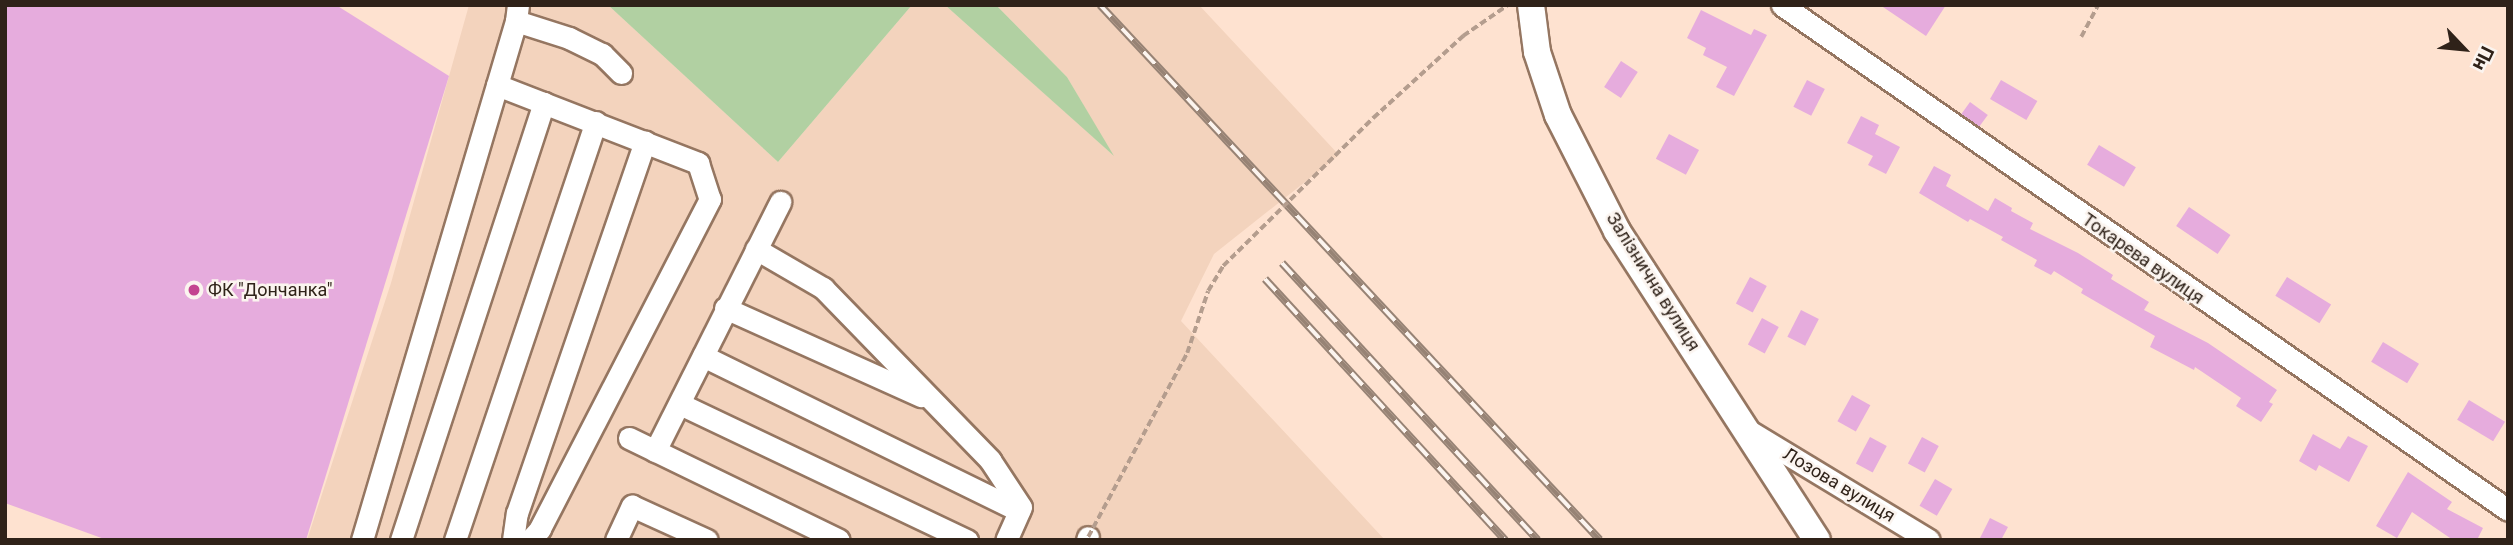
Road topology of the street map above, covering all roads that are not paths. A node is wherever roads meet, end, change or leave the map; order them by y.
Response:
1 (1531, 5) edge
2 (1782, 5) edge
3 (517, 13) edge
4 (621, 73) dead end
5 (497, 85) junction
6 (544, 103) junction
7 (596, 122) junction
8 (645, 141) junction
9 (780, 202) dead end
10 (756, 248) junction
11 (725, 308) junction
12 (703, 356) junction
13 (933, 401) junction
14 (680, 404) junction
15 (1749, 431) junction
16 (629, 438) dead end
17 (655, 451) junction
18 (2508, 510) edge
19 (1019, 511) junction
20 (362, 540) edge
21 (401, 540) edge
22 (455, 540) edge
23 (513, 540) edge
24 (530, 540) edge
25 (616, 540) edge
26 (707, 540) edge
27 (839, 540) edge
28 (967, 540) edge
29 (1006, 540) edge
30 (1817, 540) edge
31 (1929, 540) edge

1 - 15 main road, Залізнична вулиця
2 - 18 street, Токарева вулиця
3 - 4 street
3 - 5 street
5 - 6 street
5 - 20 street
6 - 7 street
6 - 21 street
7 - 8 street
7 - 22 street
8 - 23 street
8 - 24 street
9 - 10 street
10 - 11 street
10 - 13 street
11 - 12 street
11 - 13 street
12 - 14 street
12 - 19 street
13 - 19 street
14 - 17 street
14 - 28 street
15 - 30 main road, Залізнична вулиця
15 - 31 street, Лозова вулиця
16 - 17 street
17 - 27 street
19 - 29 street
25 - 26 street

